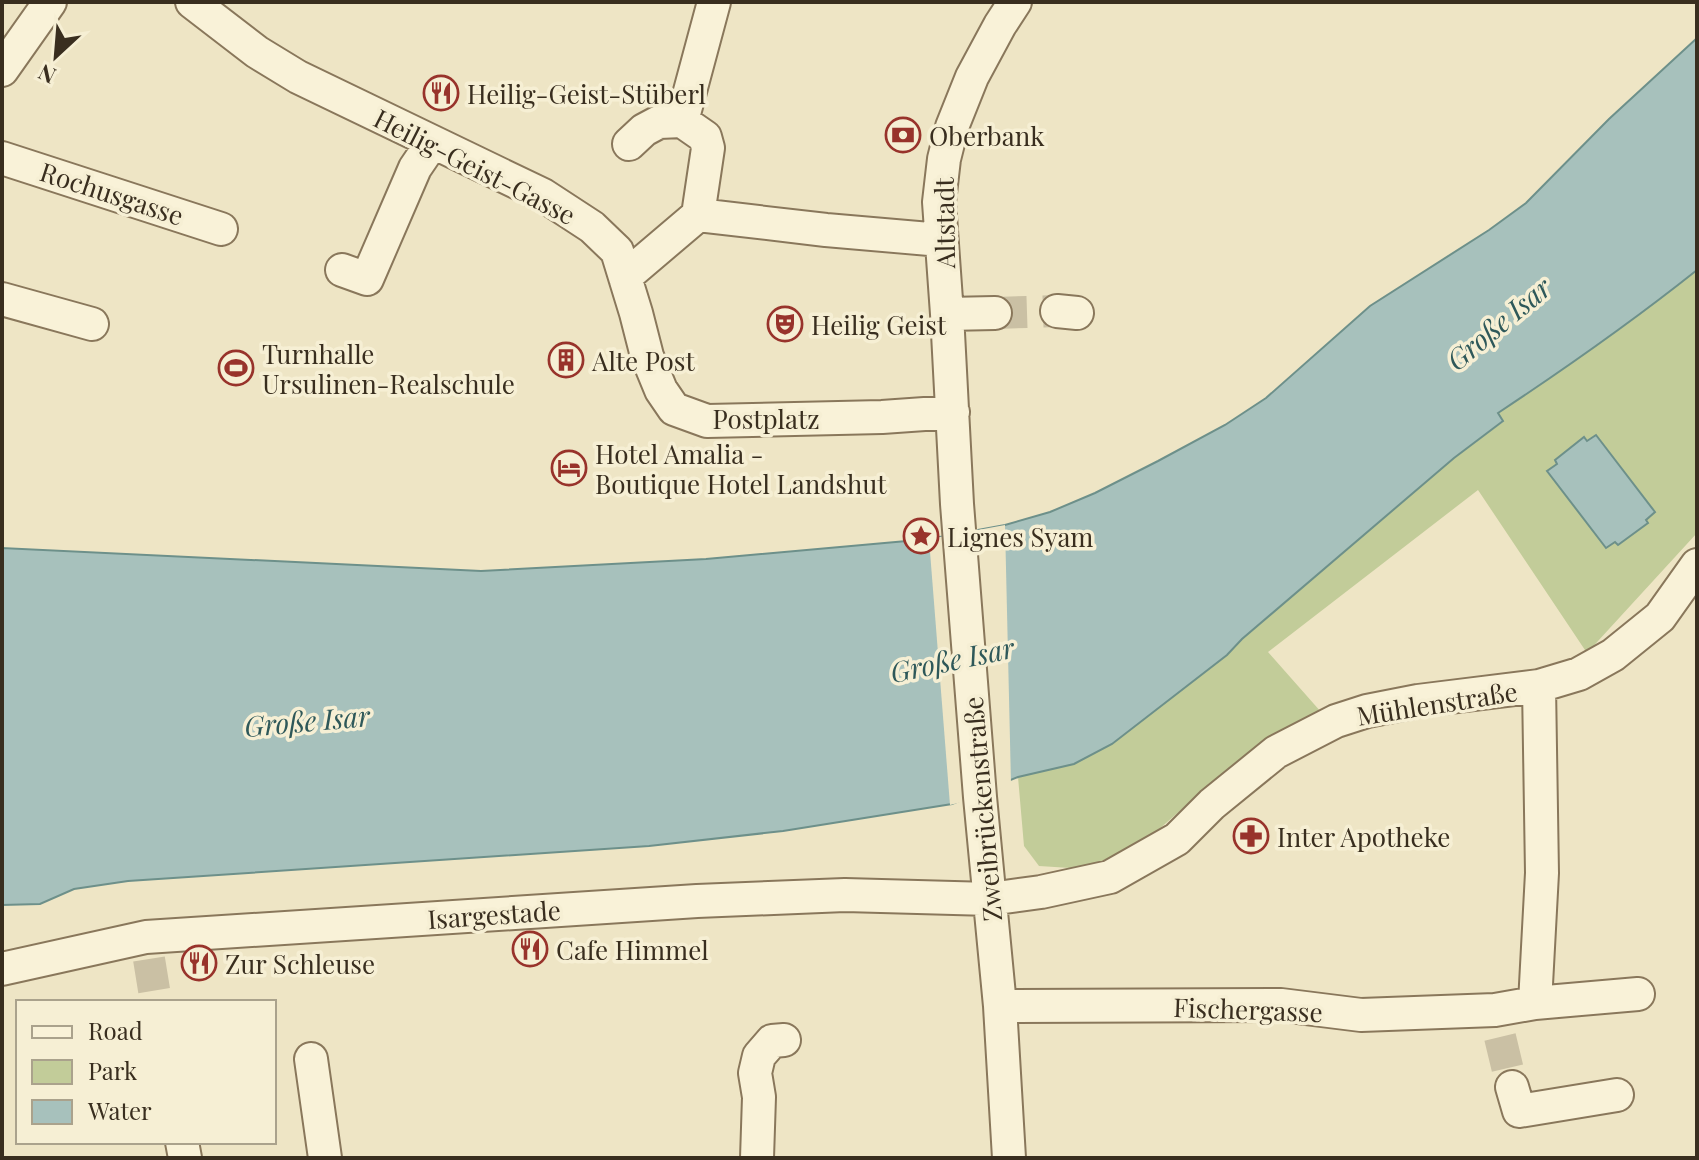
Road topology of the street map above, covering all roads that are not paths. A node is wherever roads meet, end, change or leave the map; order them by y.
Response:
1 (50, 2) edge
2 (192, 2) edge
3 (714, 2) edge
4 (1015, 2) edge
5 (2, 70) edge
6 (682, 121) junction
7 (432, 143) junction
8 (629, 144) dead end
9 (2, 158) edge
10 (698, 215) junction
11 (221, 229) dead end
12 (941, 240) junction
13 (342, 270) dead end
14 (625, 277) junction
15 (2, 299) edge
16 (995, 313) tunnel mouth
17 (947, 314) junction
18 (92, 324) dead end
19 (953, 412) junction
20 (1697, 565) edge
21 (1539, 686) junction
22 (990, 899) junction
23 (2, 969) edge
24 (1638, 994) dead end
25 (1535, 1003) junction
26 (1000, 1006) junction
27 (784, 1040) dead end
28 (311, 1059) dead end
29 (1512, 1087) tunnel mouth
30 (1617, 1095) dead end
31 (325, 1158) edge
32 (757, 1158) edge
33 (1009, 1158) edge

1 - 5 street
2 - 7 street, Heilig-Geist-Gasse
3 - 6 street
4 - 12 street, Altstadt
6 - 8 street
6 - 10 street
7 - 13 street
7 - 14 street, Heilig-Geist-Gasse
9 - 11 street, Rochusgasse
10 - 12 street
10 - 14 street
12 - 17 street, Altstadt
14 - 19 street, Postplatz
15 - 18 street
16 - 17 street
17 - 19 street, Altstadt
19 - 22 street, Zweibrückenstraße
20 - 21 street, Mühlenstraße
21 - 22 street, Mühlenstraße
21 - 25 street
22 - 23 street, Isargestade
22 - 26 street, Zweibrückenstraße
24 - 25 street, Fischergasse
25 - 26 street, Fischergasse
26 - 33 street, Zweibrückenstraße
27 - 32 street
28 - 31 street
29 - 30 street

